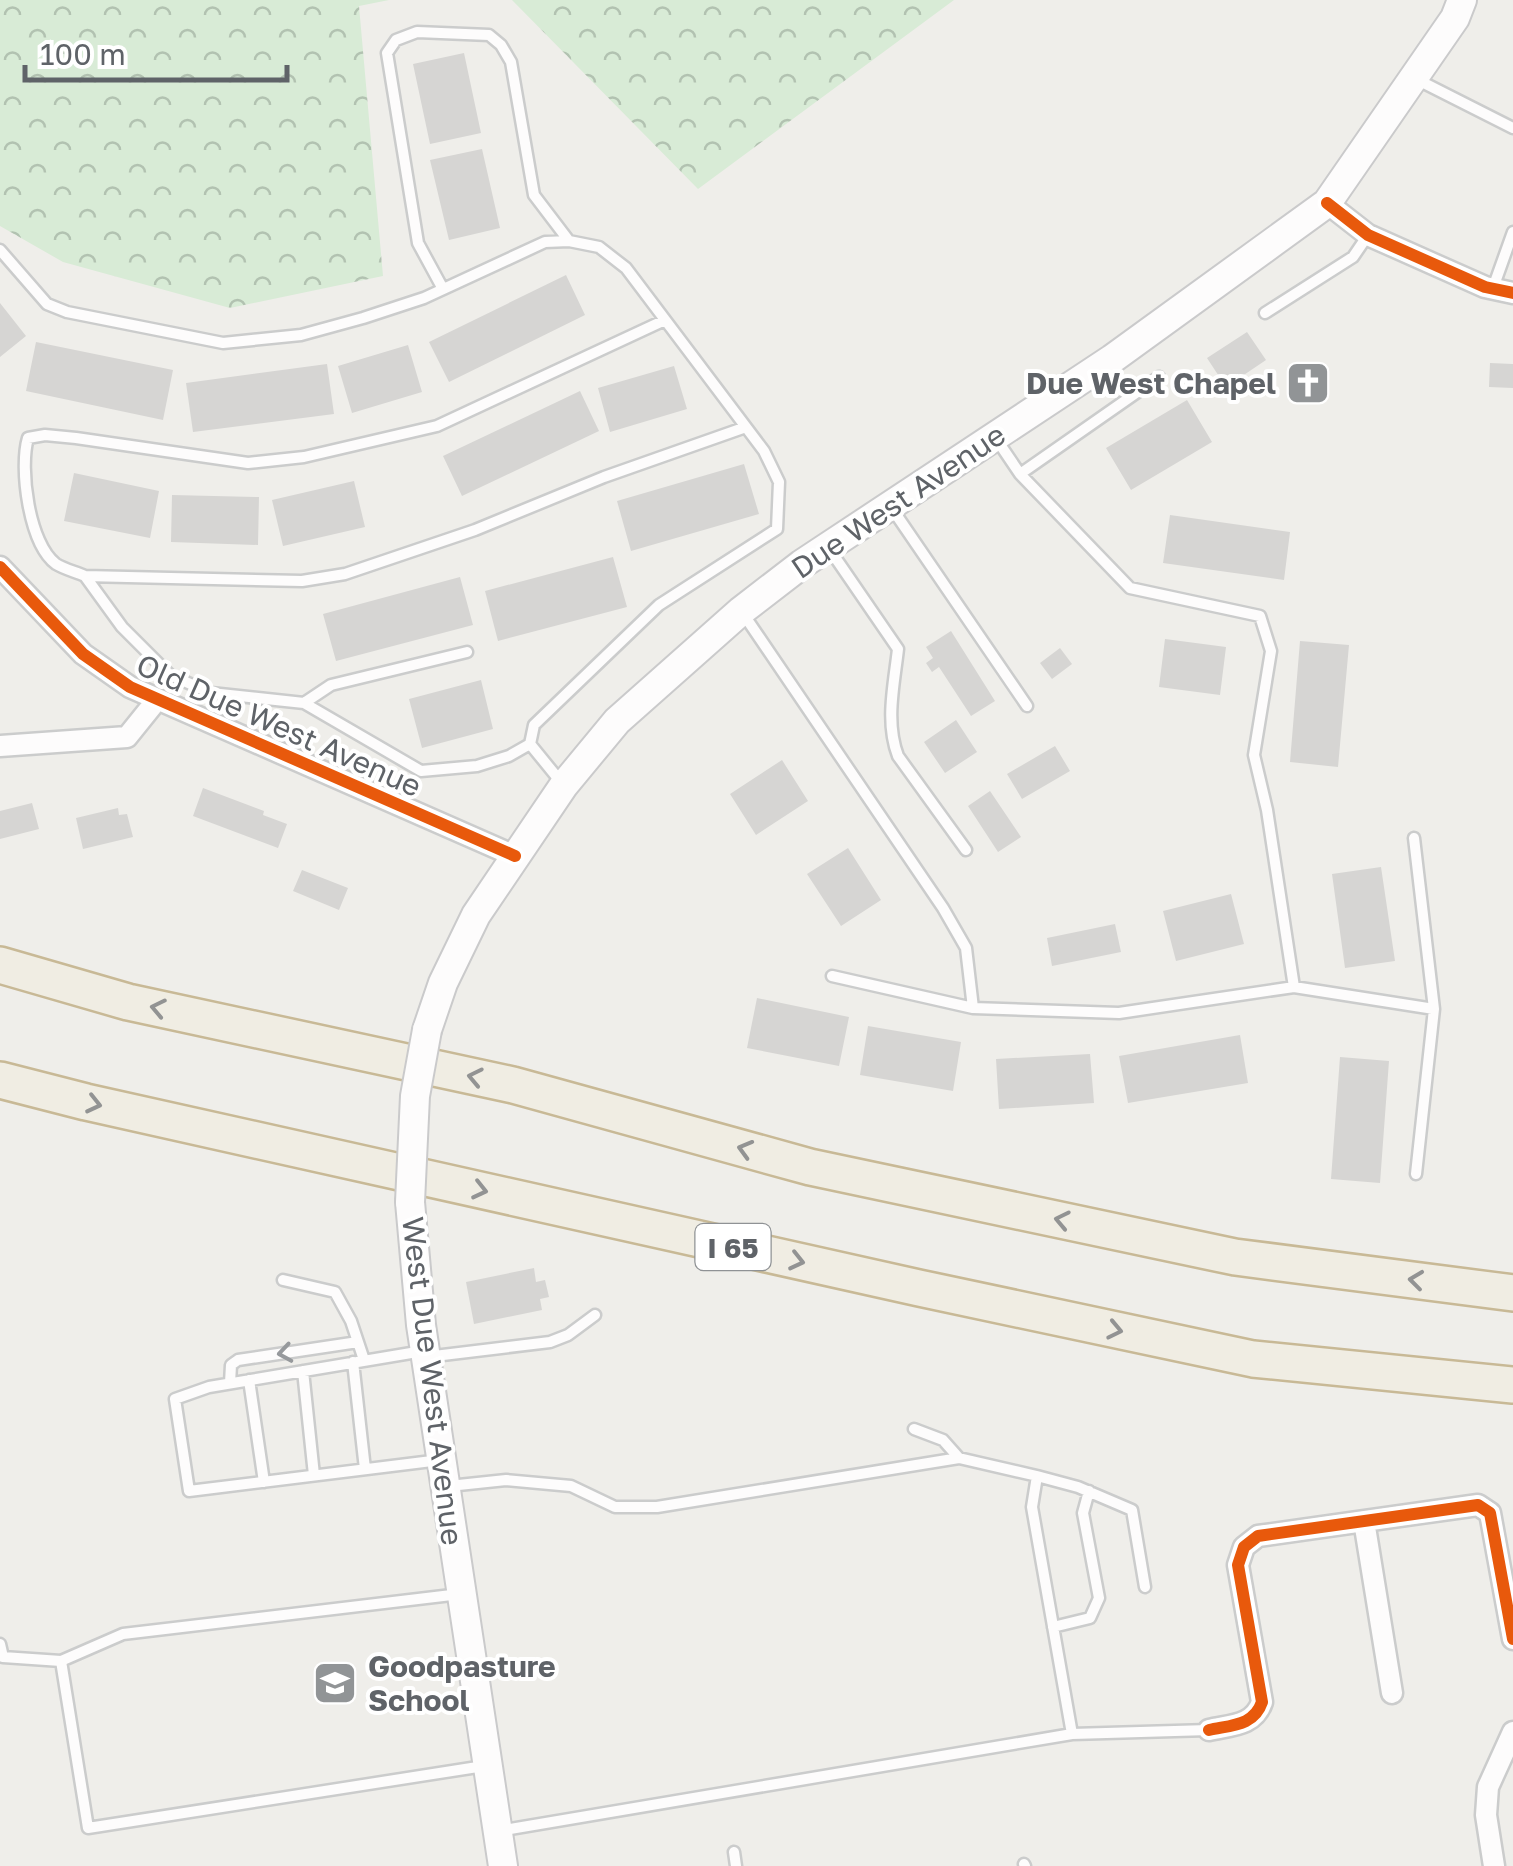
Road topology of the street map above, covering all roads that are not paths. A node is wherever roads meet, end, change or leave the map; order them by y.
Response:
1 (1462, 0) edge
2 (1413, 78) junction
3 (1513, 128) edge
4 (1327, 202) junction
5 (1513, 232) edge
6 (1368, 236) junction
7 (570, 240) junction
8 (0, 250) edge
9 (443, 289) junction
10 (1503, 291) edge
11 (1265, 313) dead end
12 (665, 320) junction
13 (1160, 377) dead end
14 (746, 427) junction
15 (994, 435) junction
16 (1020, 474) junction
17 (889, 505) junction
18 (828, 546) junction
19 (0, 566) edge
20 (86, 576) junction
21 (741, 611) junction
22 (467, 652) dead end
23 (156, 701) junction
24 (304, 703) junction
25 (1027, 706) dead end
26 (530, 744) junction
27 (0, 746) edge
28 (564, 785) junction
29 (1414, 838) dead end
30 (966, 850) dead end
31 (515, 856) junction
32 (0, 964) edge
33 (832, 976) dead end
34 (1294, 988) junction
35 (973, 1008) junction
36 (1434, 1009) junction
37 (0, 1080) edge
38 (1416, 1174) dead end
39 (283, 1280) dead end
40 (1513, 1292) edge
41 (595, 1316) dead end
42 (358, 1342) junction
43 (425, 1354) junction
44 (359, 1361) junction
45 (303, 1371) junction
46 (249, 1380) junction
47 (230, 1383) junction
48 (1513, 1385) edge
49 (914, 1429) dead end
50 (959, 1458) junction
51 (365, 1469) junction
52 (443, 1473) junction
53 (314, 1476) junction
54 (1037, 1476) junction
55 (264, 1482) junction
56 (1088, 1491) junction
57 (1364, 1521) junction
58 (1145, 1587) dead end
59 (461, 1594) junction
60 (1053, 1626) junction
61 (1513, 1639) edge
62 (0, 1644) edge
63 (2, 1658) edge
64 (60, 1660) junction
65 (1392, 1693) dead end
66 (1209, 1730) joint
67 (1513, 1732) edge
68 (1072, 1734) junction
69 (487, 1766) junction
70 (497, 1831) junction
71 (734, 1852) dead end
72 (502, 1866) edge
73 (736, 1866) edge
74 (1494, 1866) edge

1 - 2 main road, Due West Avenue
2 - 3 lane
2 - 4 main road, Due West Avenue
4 - 6 street
4 - 15 main road, Due West Avenue
5 - 10 lane
6 - 10 street
6 - 11 lane
7 - 9 lane
7 - 9 lane
7 - 12 lane
8 - 9 lane
12 - 14 lane
12 - 20 lane
13 - 16 lane
14 - 20 lane
14 - 26 lane
15 - 16 lane
15 - 17 main road, Due West Avenue
16 - 34 lane
17 - 18 main road, Due West Avenue
17 - 25 lane
18 - 21 main road, Due West Avenue
18 - 30 lane
19 - 23 street, Old Due West Avenue
20 - 24 lane
21 - 28 main road, Due West Avenue
21 - 35 lane
22 - 24 lane
23 - 27 street
23 - 31 street, Old Due West Avenue
24 - 26 lane
26 - 28 lane
28 - 31 main road, Due West Avenue
29 - 36 lane
31 - 43 main road, West Due West Avenue, bridge
40 -> 32 highway
33 - 35 lane
34 - 35 lane
34 - 36 lane
36 - 38 lane
37 -> 48 highway, I 65
39 - 42 lane
41 - 43 lane
42 - 44 lane
42 -> 47 lane
43 - 44 lane
43 - 52 main road, West Due West Avenue
44 - 45 lane
44 - 51 lane
45 - 46 lane
45 - 53 lane
46 - 47 lane
46 - 55 lane
47 - 55 lane
49 - 50 lane
50 - 52 lane
50 - 54 lane
51 - 52 lane
51 - 53 lane
52 - 59 main road, West Due West Avenue
53 - 55 lane
54 - 56 lane
54 - 60 lane
56 - 58 lane
56 - 60 lane
57 - 61 street
57 - 65 street
57 - 66 street
59 - 64 lane
59 - 69 main road, West Due West Avenue
60 - 68 lane
62 - 63 lane
63 - 64 lane
64 - 69 lane
66 - 68 lane
67 - 74 street
68 - 70 lane
69 - 70 main road, West Due West Avenue
70 - 72 main road, West Due West Avenue
71 - 73 lane

